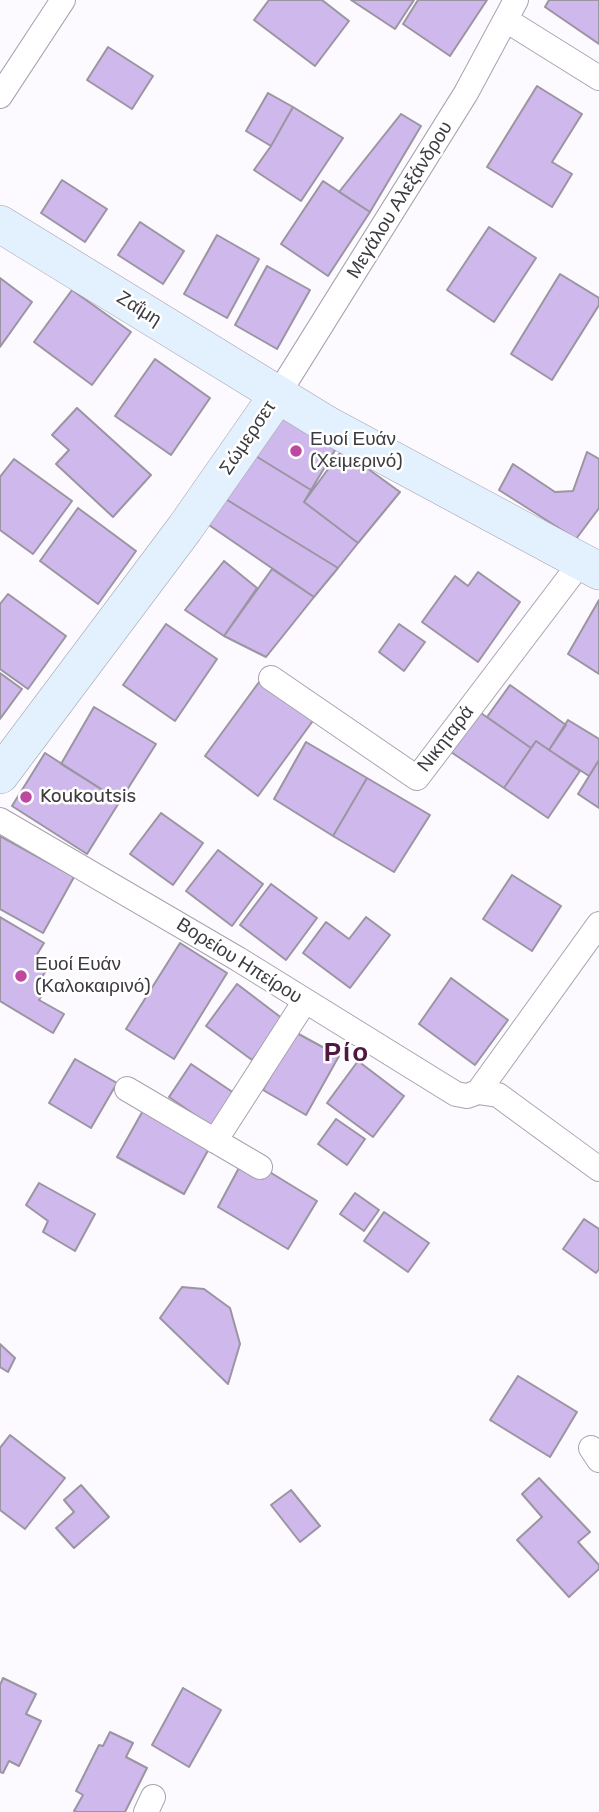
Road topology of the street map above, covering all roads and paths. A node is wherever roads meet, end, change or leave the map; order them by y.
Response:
1 (63, 0) edge
2 (511, 10) edge
3 (599, 78) edge
4 (0, 96) edge
5 (0, 224) edge
6 (277, 396) junction
7 (590, 566) edge
8 (271, 678) dead end
9 (0, 775) edge
10 (0, 820) edge
11 (599, 924) edge
12 (305, 1001) junction
13 (127, 1089) dead end
14 (478, 1092) junction
15 (215, 1140) junction
16 (260, 1167) dead end
17 (599, 1169) edge

1 - 4 street
2 - 3 street
2 - 6 street, Μεγάλου Αλεξάνδρου
5 - 6 street, Ζαΐμη
6 - 7 street, Σώμερσετ
6 - 9 street, Σώμερσετ
7 - 8 street, Νικηταρά
10 - 12 street, Βορείου Ηπείρου
11 - 14 street
12 - 14 street, Βορείου Ηπείρου
12 - 15 street
13 - 15 street
14 - 17 street, Βορείου Ηπείρου
15 - 16 street

